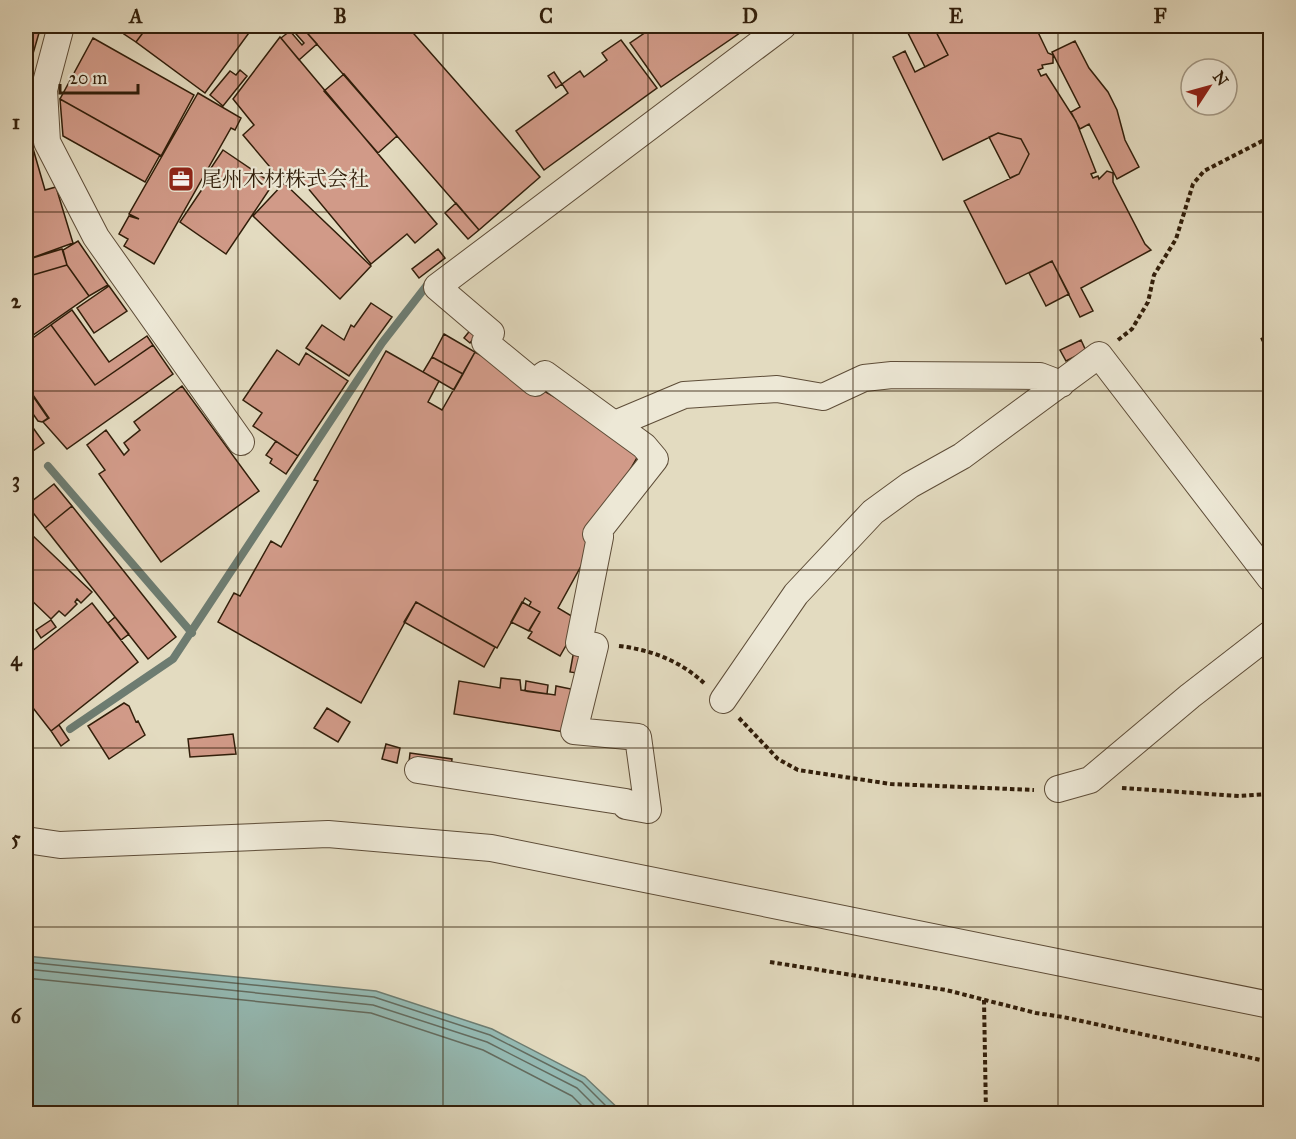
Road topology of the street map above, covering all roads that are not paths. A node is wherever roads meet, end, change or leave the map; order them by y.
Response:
1 (61, 26) edge
2 (783, 26) edge
3 (1061, 384) junction
4 (615, 424) junction
5 (242, 442) dead end
6 (1270, 578) edge
7 (1270, 633) edge
8 (723, 700) road end
9 (418, 770) dead end
10 (1058, 789) road end
11 (26, 840) edge
12 (1270, 1005) edge

1 - 5 street
2 - 4 street
3 - 4 street
3 - 6 street
3 - 8 street
4 - 9 street
7 - 10 street
11 - 12 street

